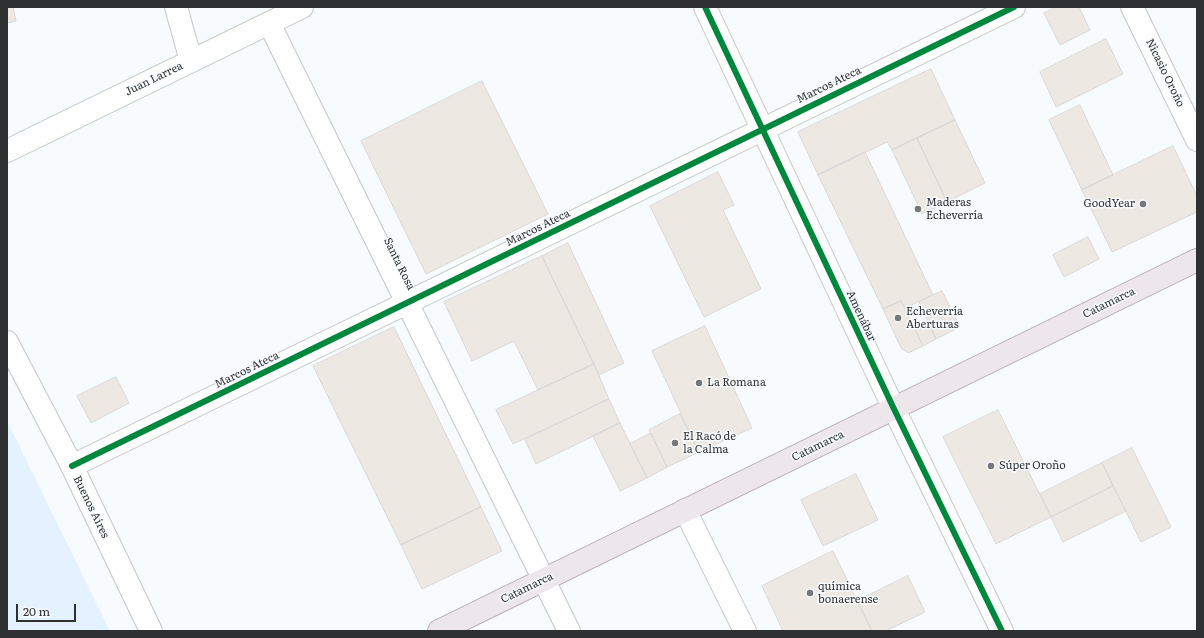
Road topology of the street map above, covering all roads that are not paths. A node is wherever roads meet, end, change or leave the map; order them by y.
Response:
1 (176, 7) edge
2 (302, 7) edge
3 (705, 7) edge
4 (1014, 7) edge
5 (1132, 7) edge
6 (269, 23) junction
7 (191, 61) junction
8 (762, 129) junction
9 (1197, 140) edge
10 (7, 151) edge
11 (1197, 260) edge
12 (407, 303) junction
13 (7, 342) edge
14 (894, 409) junction
15 (72, 466) junction
16 (685, 510) junction
17 (544, 579) junction
18 (151, 631) edge
19 (439, 631) edge
20 (569, 631) edge
21 (745, 631) edge
22 (1002, 631) edge

1 - 7 street
2 - 6 street, Juan Larrea
3 - 8 street, Amenábar
4 - 8 street, Marcos Ateca
5 - 9 street, Nicasio Oroño
6 - 7 street, Juan Larrea
6 - 12 street, Santa Rosa
7 - 10 street, Juan Larrea
8 - 12 street, Marcos Ateca
8 - 14 street, Amenábar
11 - 14 main road, Catamarca
12 - 15 street, Marcos Ateca
12 - 17 street, Santa Rosa
13 - 15 street, Buenos Aires
14 - 16 main road, Catamarca
14 - 22 street, Amenábar
15 - 18 street, Buenos Aires
16 - 17 main road, Catamarca
16 - 21 street
17 - 19 main road, Catamarca
17 - 20 street, Santa Rosa

